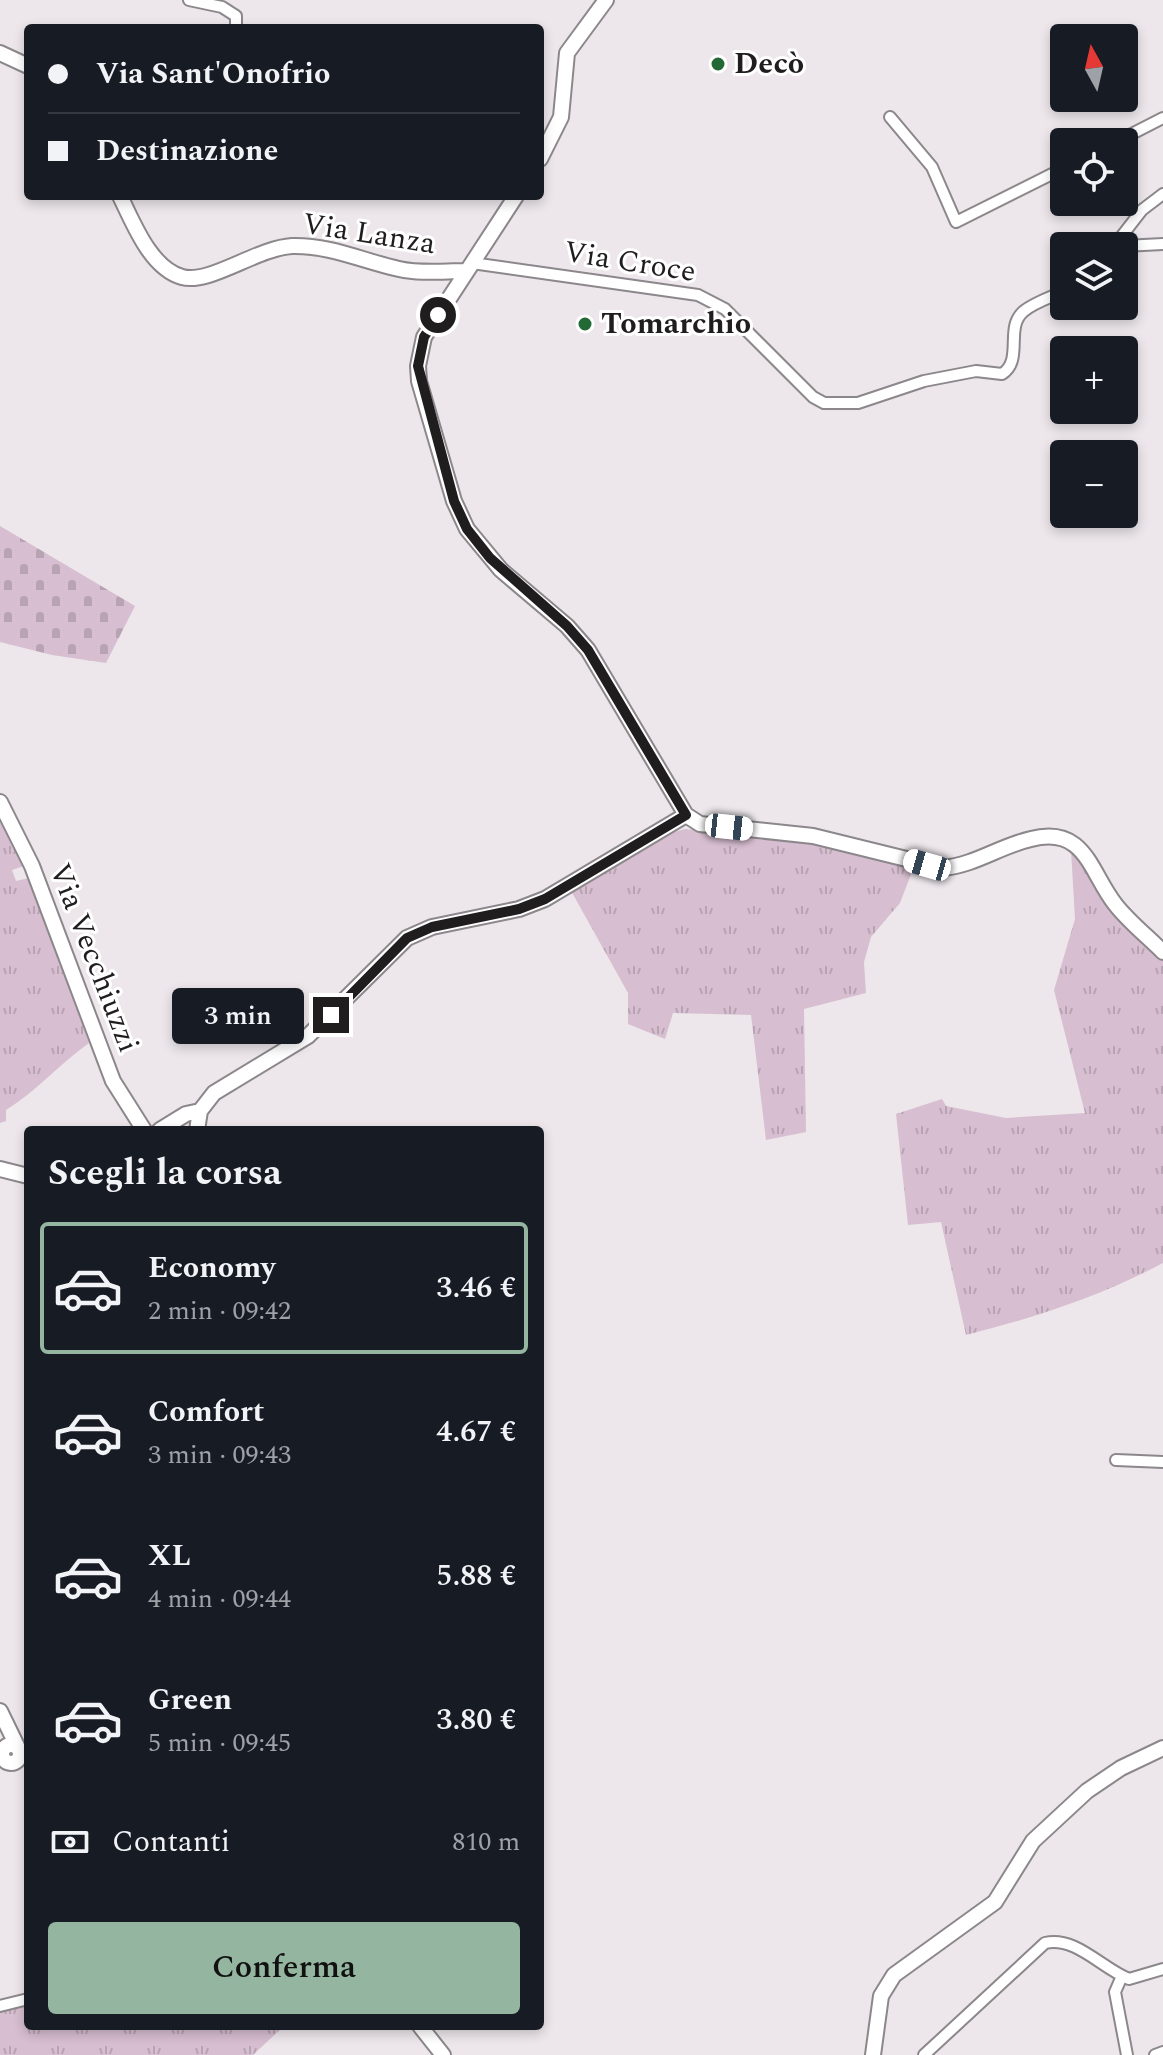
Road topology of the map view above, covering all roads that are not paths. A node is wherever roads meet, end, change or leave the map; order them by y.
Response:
1 (189, 0) edge
2 (606, 0) edge
3 (236, 24) edge
4 (0, 53) edge
5 (24, 64) edge
6 (890, 117) dead end
7 (1163, 118) edge
8 (1138, 131) edge
9 (544, 151) edge
10 (1050, 175) edge
11 (1163, 194) edge
12 (122, 200) edge
13 (513, 200) edge
14 (1125, 232) edge
15 (1163, 244) edge
16 (1138, 245) edge
17 (469, 267) junction
18 (1050, 298) edge
19 (0, 802) edge
20 (686, 815) junction
21 (1163, 952) edge
22 (200, 1111) junction
23 (141, 1126) edge
24 (166, 1126) edge
25 (198, 1126) edge
26 (0, 1169) edge
27 (24, 1175) edge
28 (1116, 1460) dead end
29 (1163, 1462) edge
30 (1, 1715) edge
31 (1163, 1748) edge
32 (10, 1755) edge
33 (1163, 1969) edge
34 (1122, 1976) junction
35 (24, 2000) edge
36 (0, 2006) edge
37 (423, 2030) edge
38 (1163, 2052) edge
39 (443, 2055) edge
40 (873, 2055) edge
41 (924, 2055) edge
42 (1127, 2055) edge
43 (1155, 2055) edge

1 - 3 street
2 - 9 main road
4 - 5 main road
6 - 10 street
7 - 8 street
11 - 14 street
12 - 17 main road, Via Lanza
13 - 17 main road
15 - 16 street
17 - 18 street, Via Croce
17 - 20 main road
19 - 23 main road, Via Vecchiuzzi
20 - 21 main road
20 - 22 main road
22 - 24 main road
22 - 25 main road
26 - 27 main road
28 - 29 street
30 - 32 main road
31 - 40 main road
33 - 34 street
34 - 41 street
34 - 42 street
35 - 36 street
37 - 39 main road
38 - 43 street

